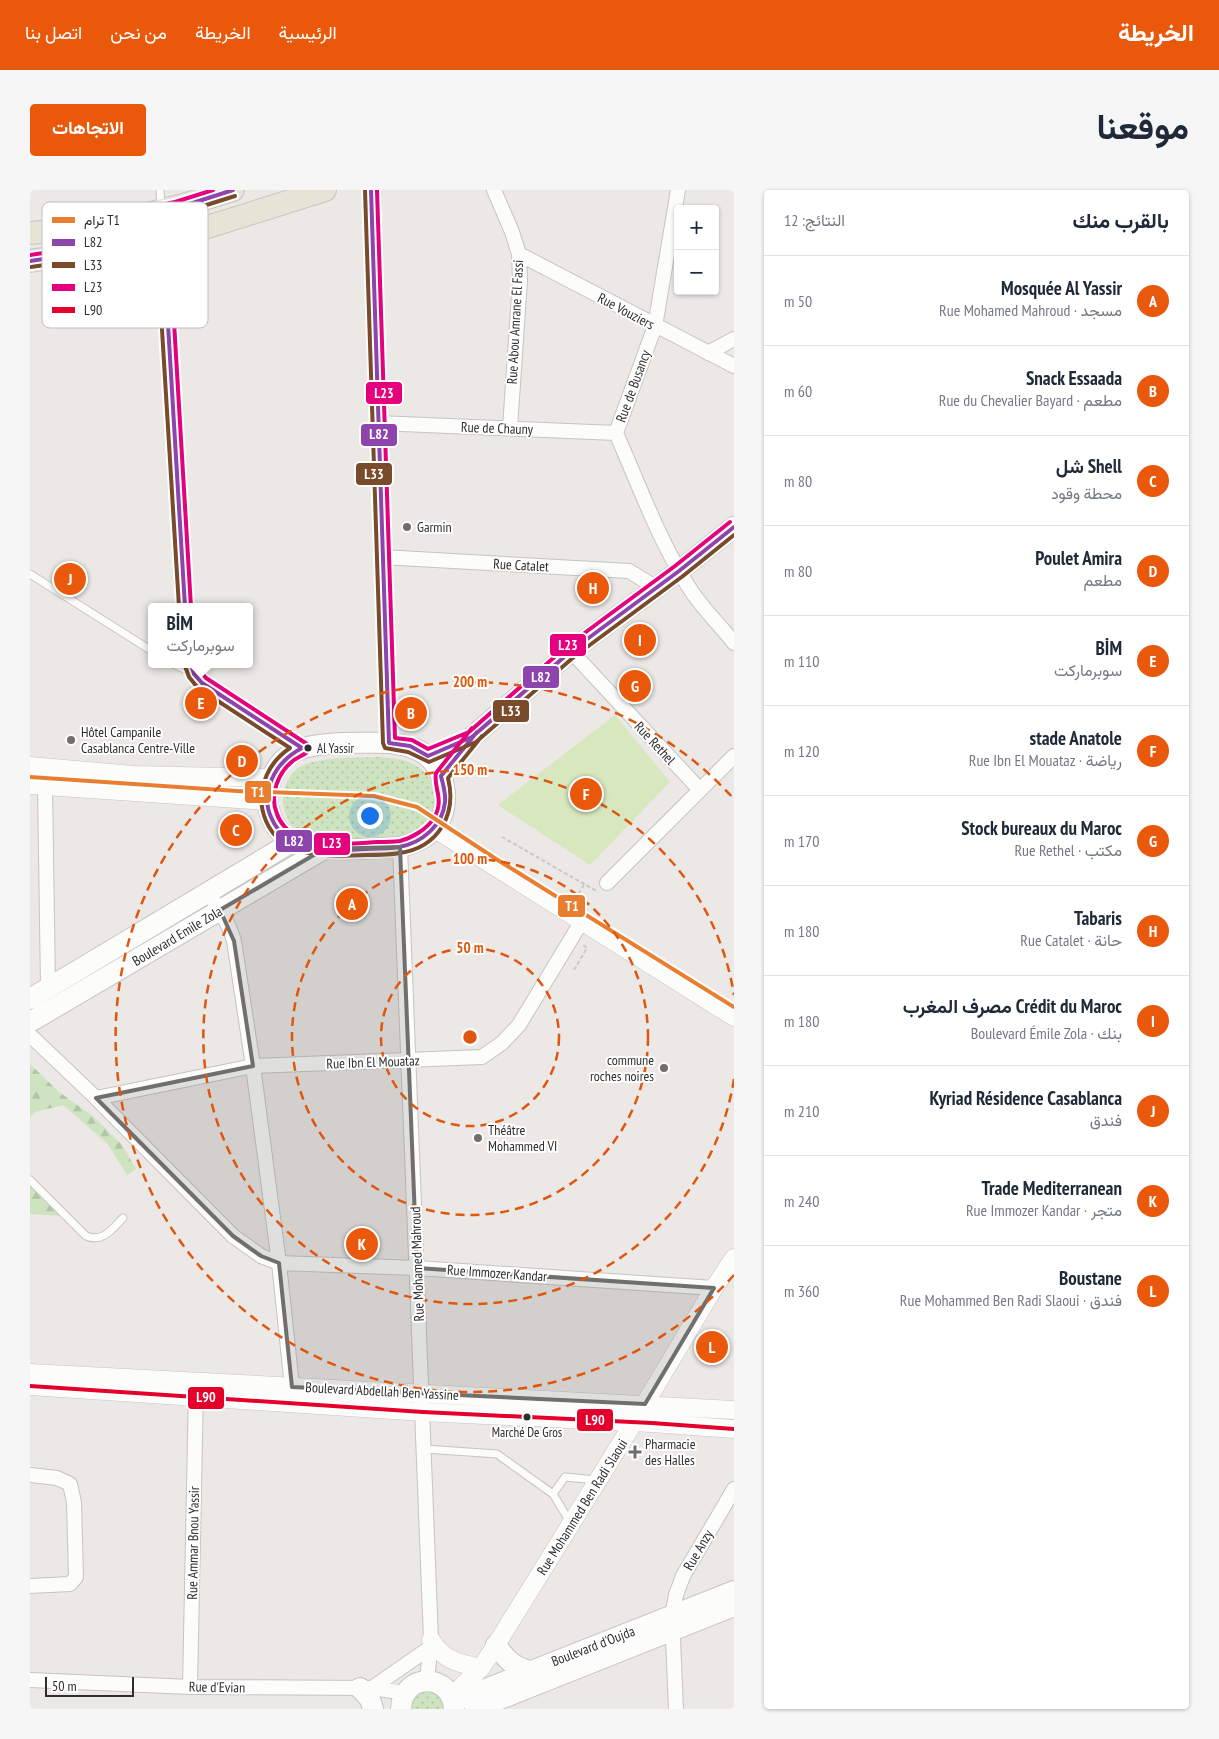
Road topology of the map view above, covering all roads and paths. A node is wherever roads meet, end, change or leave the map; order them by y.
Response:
1 (233, 190) edge
2 (325, 190) edge
3 (371, 190) edge
4 (494, 190) edge
5 (678, 190) edge
6 (161, 201) edge
7 (208, 227) edge
8 (519, 254) junction
9 (655, 326) junction
10 (168, 328) edge
11 (734, 339) edge
12 (708, 353) junction
13 (734, 366) edge
14 (377, 423) junction
15 (510, 428) junction
16 (616, 433) junction
17 (734, 527) edge
18 (382, 557) junction
19 (679, 571) junction
20 (30, 574) edge
21 (655, 587) junction
22 (185, 603) edge
23 (734, 643) edge
24 (148, 649) edge
25 (571, 652) junction
26 (192, 669) edge
27 (472, 737) junction
28 (389, 742) junction
29 (302, 748) junction
30 (428, 756) junction
31 (734, 756) edge
32 (30, 766) edge
33 (441, 776) junction
34 (272, 778) junction
35 (38, 786) edge
36 (700, 790) junction
37 (268, 801) junction
38 (435, 829) junction
39 (502, 837) dead end
40 (292, 842) junction
41 (400, 847) junction
42 (324, 849) junction
43 (584, 885) junction
44 (603, 888) joint
45 (208, 893) junction
46 (220, 910) junction
47 (575, 917) junction
48 (48, 988) junction
49 (30, 999) edge
50 (734, 1017) edge
51 (30, 1022) edge
52 (30, 1035) edge
53 (408, 1061) junction
54 (253, 1066) junction
55 (96, 1098) junction
56 (30, 1180) edge
57 (123, 1218) dead end
58 (734, 1258) edge
59 (279, 1263) junction
60 (417, 1268) junction
61 (714, 1288) junction
62 (30, 1373) edge
63 (30, 1386) edge
64 (292, 1387) junction
65 (196, 1390) junction
66 (422, 1392) junction
67 (581, 1401) junction
68 (293, 1404) junction
69 (645, 1404) junction
70 (734, 1410) edge
71 (423, 1412) junction
72 (580, 1420) junction
73 (634, 1422) junction
74 (734, 1429) edge
75 (424, 1449) junction
76 (30, 1475) edge
77 (598, 1480) junction
78 (734, 1489) edge
79 (553, 1494) junction
80 (571, 1525) junction
81 (30, 1586) edge
82 (734, 1590) edge
83 (734, 1606) edge
84 (673, 1622) junction
85 (431, 1644) junction
86 (496, 1645) junction
87 (481, 1668) junction
88 (541, 1672) junction
89 (30, 1680) edge
90 (427, 1681) junction
91 (190, 1687) junction
92 (366, 1688) junction
93 (403, 1701) edge
94 (453, 1703) edge
95 (374, 1709) edge
96 (475, 1709) edge
97 (676, 1709) edge

1 - 6 main road
2 - 7 main road
3 - 14 street
4 - 8 street, Rue Abou Amrane El Fassi
5 - 9 street, Rue de Busancy
8 - 9 street, Rue Vouziers
8 - 15 street, Rue Abou Amrane El Fassi
9 - 12 street, Rue Vouziers
9 - 16 street, Rue de Busancy
10 - 22 street
11 - 12 street
12 - 13 street, Rue Vouziers
14 - 15 street, Rue de Chauny
14 - 18 street
15 - 16 street, Rue de Chauny
16 - 19 street, Rue de Busancy
17 - 19 main road
18 - 21 street, Rue Catalet
18 - 28 street
19 - 21 main road
19 - 23 street, Rue de Busancy
20 - 24 lane
21 - 25 main road
25 - 27 main road
25 - 36 street, Rue Rethel
26 - 29 street
27 - 30 main road
27 - 33 main road
28 - 29 main road
28 - 30 main road
29 - 34 main road
30 - 33 main road
31 - 36 street
32 - 34 street
33 - 38 main road
34 - 37 main road
35 - 37 street
35 - 48 street
36 - 44 street
37 - 40 main road
38 - 41 main road
38 - 47 street
39 - 43 path
40 - 42 main road
40 - 45 main road, Boulevard Emile Zola
41 - 42 main road
41 - 53 street, Rue Mohamed Mahroud
42 - 46 main road, Boulevard Emile Zola
43 - 44 path
43 - 47 path
45 - 46 street
45 - 48 main road, Boulevard Emile Zola
46 - 51 main road, Boulevard Emile Zola
46 - 54 street
47 - 50 street
47 - 53 street, Rue Ibn El Mouataz
48 - 49 main road, Boulevard Emile Zola
52 - 55 street
53 - 54 street, Rue Ibn El Mouataz
53 - 60 street, Rue Mohamed Mahroud
54 - 55 street, Rue Ibn El Mouataz
54 - 59 street
55 - 59 street
56 - 57 lane
58 - 61 street, Rue Mohammed Ben Radi Slaoui
59 - 60 street, Rue Immozer Kandar
59 - 64 street
60 - 61 street, Rue Immozer Kandar
60 - 66 street, Rue Mohamed Mahroud
61 - 69 street, Rue Mohammed Ben Radi Slaoui
62 - 65 street, Boulevard Abdellah Ben Yassine
63 - 65 street, Boulevard Abdellah Ben Yassine
64 - 65 street, Boulevard Abdellah Ben Yassine
64 - 66 street, Boulevard Abdellah Ben Yassine
64 - 68 street
65 - 68 street, Boulevard Abdellah Ben Yassine
65 - 91 street, Rue Ammar Bnou Yassir
66 - 67 street, Boulevard Abdellah Ben Yassine
66 - 71 street, Rue Mohamed Mahroud
67 - 69 street, Boulevard Abdellah Ben Yassine
67 - 72 street
68 - 71 street, Boulevard Abdellah Ben Yassine
69 - 70 street, Boulevard Abdellah Ben Yassine
69 - 73 street, Rue Mohammed Ben Radi Slaoui
71 - 72 street, Boulevard Abdellah Ben Yassine
71 - 75 street, Rue Mohamed Mahroud
72 - 73 street, Boulevard Abdellah Ben Yassine
73 - 74 street, Boulevard Abdellah Ben Yassine
73 - 77 street, Rue Mohammed Ben Radi Slaoui
75 - 79 lane
75 - 85 street, Rue Mohamed Mahroud
76 - 81 street
77 - 79 lane
77 - 80 street, Rue Mohammed Ben Radi Slaoui
78 - 84 street, Rue Anzy
79 - 80 lane
80 - 86 street, Rue Mohammed Ben Radi Slaoui
82 - 84 main road, Boulevard d'Oujda
83 - 84 main road, Boulevard d'Oujda
84 - 88 main road, Boulevard d'Oujda
84 - 97 street, Rue Anzy
85 - 87 street
85 - 90 street, Rue Mohamed Mahroud
85 - 92 street
86 - 87 street, Rue Mohammed Ben Radi Slaoui
86 - 88 main road
87 - 94 street, Rue Mohammed Ben Radi Slaoui
88 - 94 main road, Boulevard d'Oujda
88 - 96 main road, Boulevard d'Oujda
89 - 91 street, Rue d'Evian
90 - 93 main road
90 - 94 main road
91 - 92 street, Rue d'Evian
92 - 93 street, Rue d'Evian
92 - 95 main road

